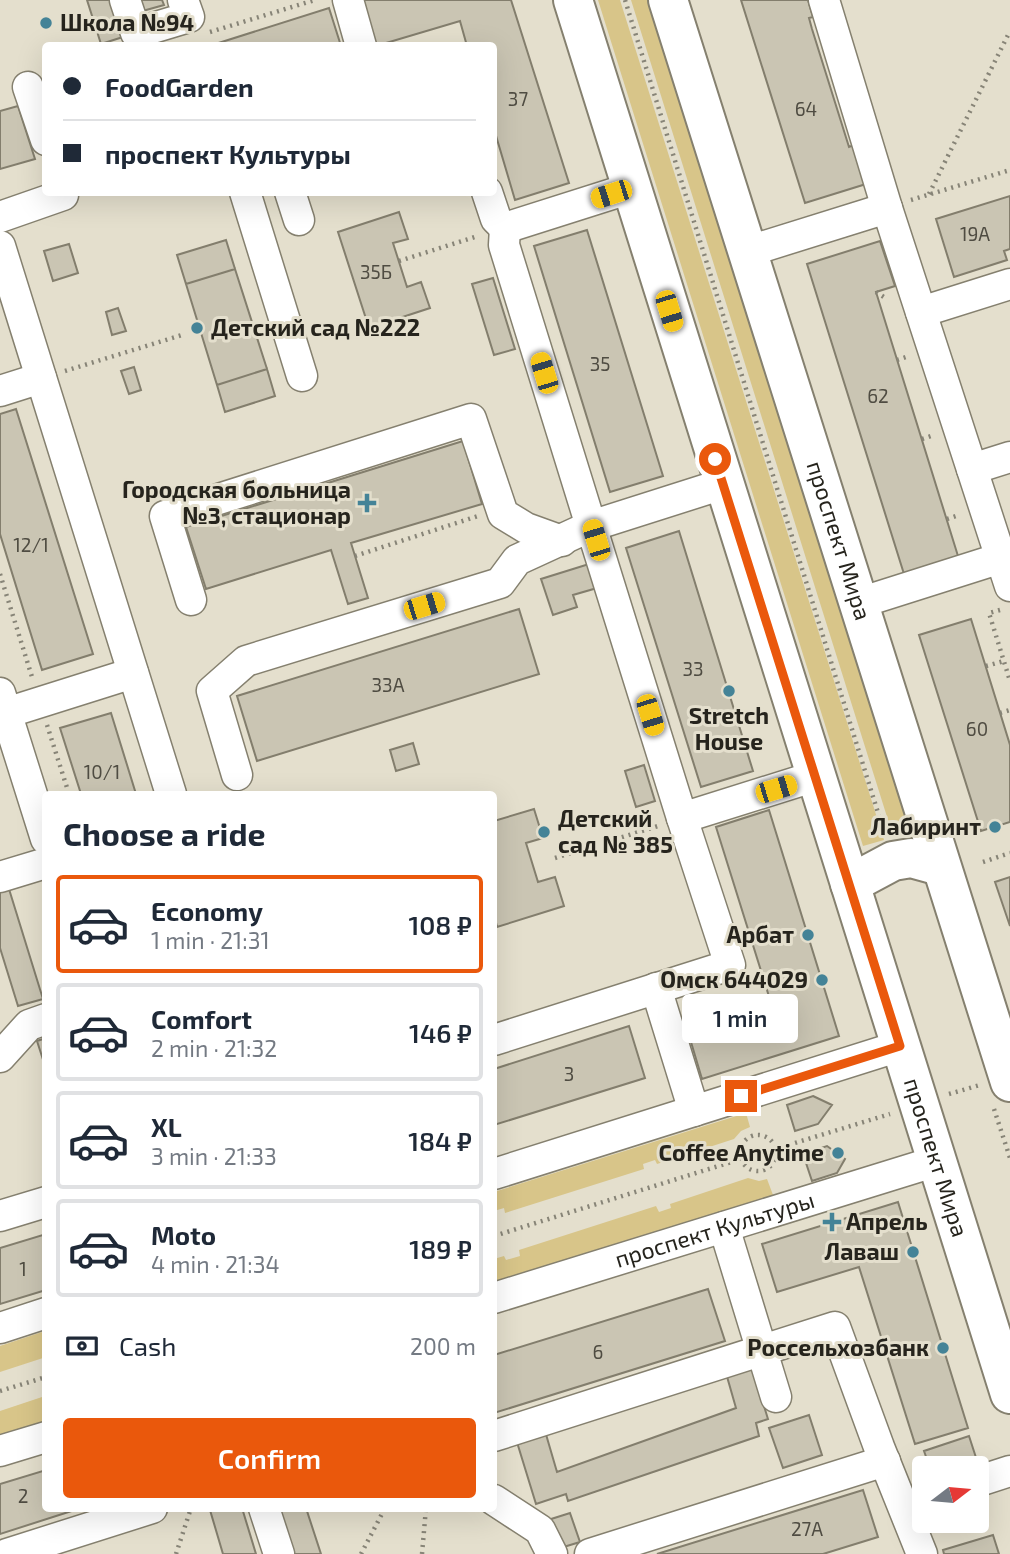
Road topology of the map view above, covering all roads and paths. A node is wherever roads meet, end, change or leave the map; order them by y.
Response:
1 (125, 0) edge
2 (315, 0) edge
3 (348, 0) edge
4 (573, 0) edge
5 (625, 0) edge
6 (668, 0) edge
7 (824, 0) edge
8 (191, 2) edge
9 (1010, 30) edge
10 (208, 33) dead end
11 (360, 42) edge
12 (28, 87) dead end
13 (42, 128) edge
14 (1010, 170) edge
15 (631, 188) junction
16 (929, 194) junction
17 (52, 196) edge
18 (246, 196) edge
19 (488, 196) edge
20 (0, 207) edge
21 (887, 208) junction
22 (505, 228) junction
23 (0, 246) edge
24 (749, 251) junction
25 (399, 261) dead end
26 (1010, 284) edge
27 (920, 312) junction
28 (182, 335) dead end
29 (911, 356) dead end
30 (897, 360) dead end
31 (302, 376) dead end
32 (41, 378) junction
33 (0, 391) edge
34 (936, 435) dead end
35 (922, 439) dead end
36 (1010, 457) edge
37 (972, 468) junction
38 (723, 484) junction
39 (501, 508) junction
40 (960, 514) dead end
41 (947, 519) dead end
42 (591, 526) junction
43 (562, 541) junction
44 (355, 556) dead end
45 (1006, 572) edge
46 (191, 600) dead end
47 (859, 603) junction
48 (1010, 606) edge
49 (1004, 661) junction
50 (986, 666) dead end
51 (133, 673) junction
52 (1010, 681) edge
53 (3, 703) edge
54 (1010, 710) edge
55 (1000, 713) dead end
56 (237, 775) dead end
57 (816, 776) junction
58 (170, 791) edge
59 (682, 818) junction
60 (42, 826) edge
61 (1010, 853) edge
62 (555, 858) dead end
63 (893, 861) junction
64 (983, 862) dead end
65 (42, 864) edge
66 (940, 866) junction
67 (0, 877) edge
68 (850, 884) junction
69 (656, 988) junction
70 (42, 1020) edge
71 (497, 1039) edge
72 (900, 1046) junction
73 (0, 1057) edge
74 (997, 1091) edge
75 (949, 1095) dead end
76 (694, 1111) junction
77 (878, 1117) dead end
78 (775, 1149) junction
79 (741, 1158) junction
80 (1010, 1158) edge
81 (937, 1161) junction
82 (497, 1173) edge
83 (42, 1203) edge
84 (0, 1216) edge
85 (724, 1227) junction
86 (497, 1235) edge
87 (497, 1297) edge
88 (995, 1302) edge
89 (42, 1314) edge
90 (0, 1328) edge
91 (763, 1349) junction
92 (42, 1378) edge
93 (0, 1391) edge
94 (1010, 1394) edge
95 (776, 1397) dead end
96 (497, 1435) edge
97 (42, 1438) edge
98 (0, 1451) edge
99 (885, 1461) junction
100 (1010, 1471) edge
101 (989, 1478) edge
102 (912, 1499) edge
103 (497, 1502) edge
104 (141, 1512) edge
105 (190, 1512) edge
106 (265, 1512) edge
107 (383, 1512) edge
108 (426, 1512) edge
109 (919, 1533) edge
110 (49, 1547) edge
111 (7, 1554) edge
112 (176, 1554) edge
113 (279, 1554) edge
114 (361, 1554) edge
115 (422, 1554) edge
116 (552, 1554) edge
117 (590, 1554) edge
118 (922, 1554) edge

1 - 8 street
2 - 10 path
3 - 11 street
4 - 15 main road, проспект Мира
5 - 63 path
6 - 24 main road, проспект Мира
7 - 21 street
9 - 16 path
12 - 13 street
14 - 16 path
15 - 22 street
15 - 38 main road, проспект Мира
16 - 21 path
17 - 20 street
18 - 31 street
19 - 22 street
21 - 24 street
21 - 27 street
22 - 25 path
22 - 42 street
23 - 32 street
24 - 47 main road, проспект Мира
26 - 27 street
27 - 37 street
28 - 32 path
29 - 30 path
32 - 33 street
32 - 51 street
34 - 35 path
36 - 37 street
37 - 45 street
38 - 42 street
38 - 57 main road, проспект Мира
39 - 43 street
39 - 44 path
39 - 46 street
40 - 41 path
42 - 43 street
42 - 59 street
43 - 56 street
45 - 47 street
47 - 66 main road, проспект Мира
48 - 49 path
49 - 50 path
49 - 52 path
51 - 53 street
51 - 58 street
53 - 60 street
54 - 55 path
57 - 59 street
57 - 68 main road, проспект Мира
59 - 62 path
59 - 69 street
61 - 64 path
63 - 66 main road
63 - 68 main road
65 - 67 street
66 - 74 main road, проспект Мира
68 - 72 main road, проспект Мира
69 - 71 street
69 - 76 street
70 - 73 street
72 - 76 street
72 - 81 main road, проспект Мира
74 - 75 path
74 - 80 path
76 - 82 street
77 - 78 path
78 - 79 path
78 - 79 path
79 - 86 path
81 - 85 street, проспект Культуры
81 - 88 main road, проспект Мира
83 - 84 street
85 - 87 street, проспект Культуры
85 - 91 street
88 - 94 main road, проспект Мира
89 - 90 street
91 - 95 street
91 - 96 street
91 - 99 street
92 - 93 path
97 - 98 street
99 - 102 street
99 - 117 street
100 - 101 street
103 - 116 street
104 - 110 street
105 - 112 path
106 - 113 street
107 - 114 path
108 - 115 path
109 - 118 street
110 - 111 street

